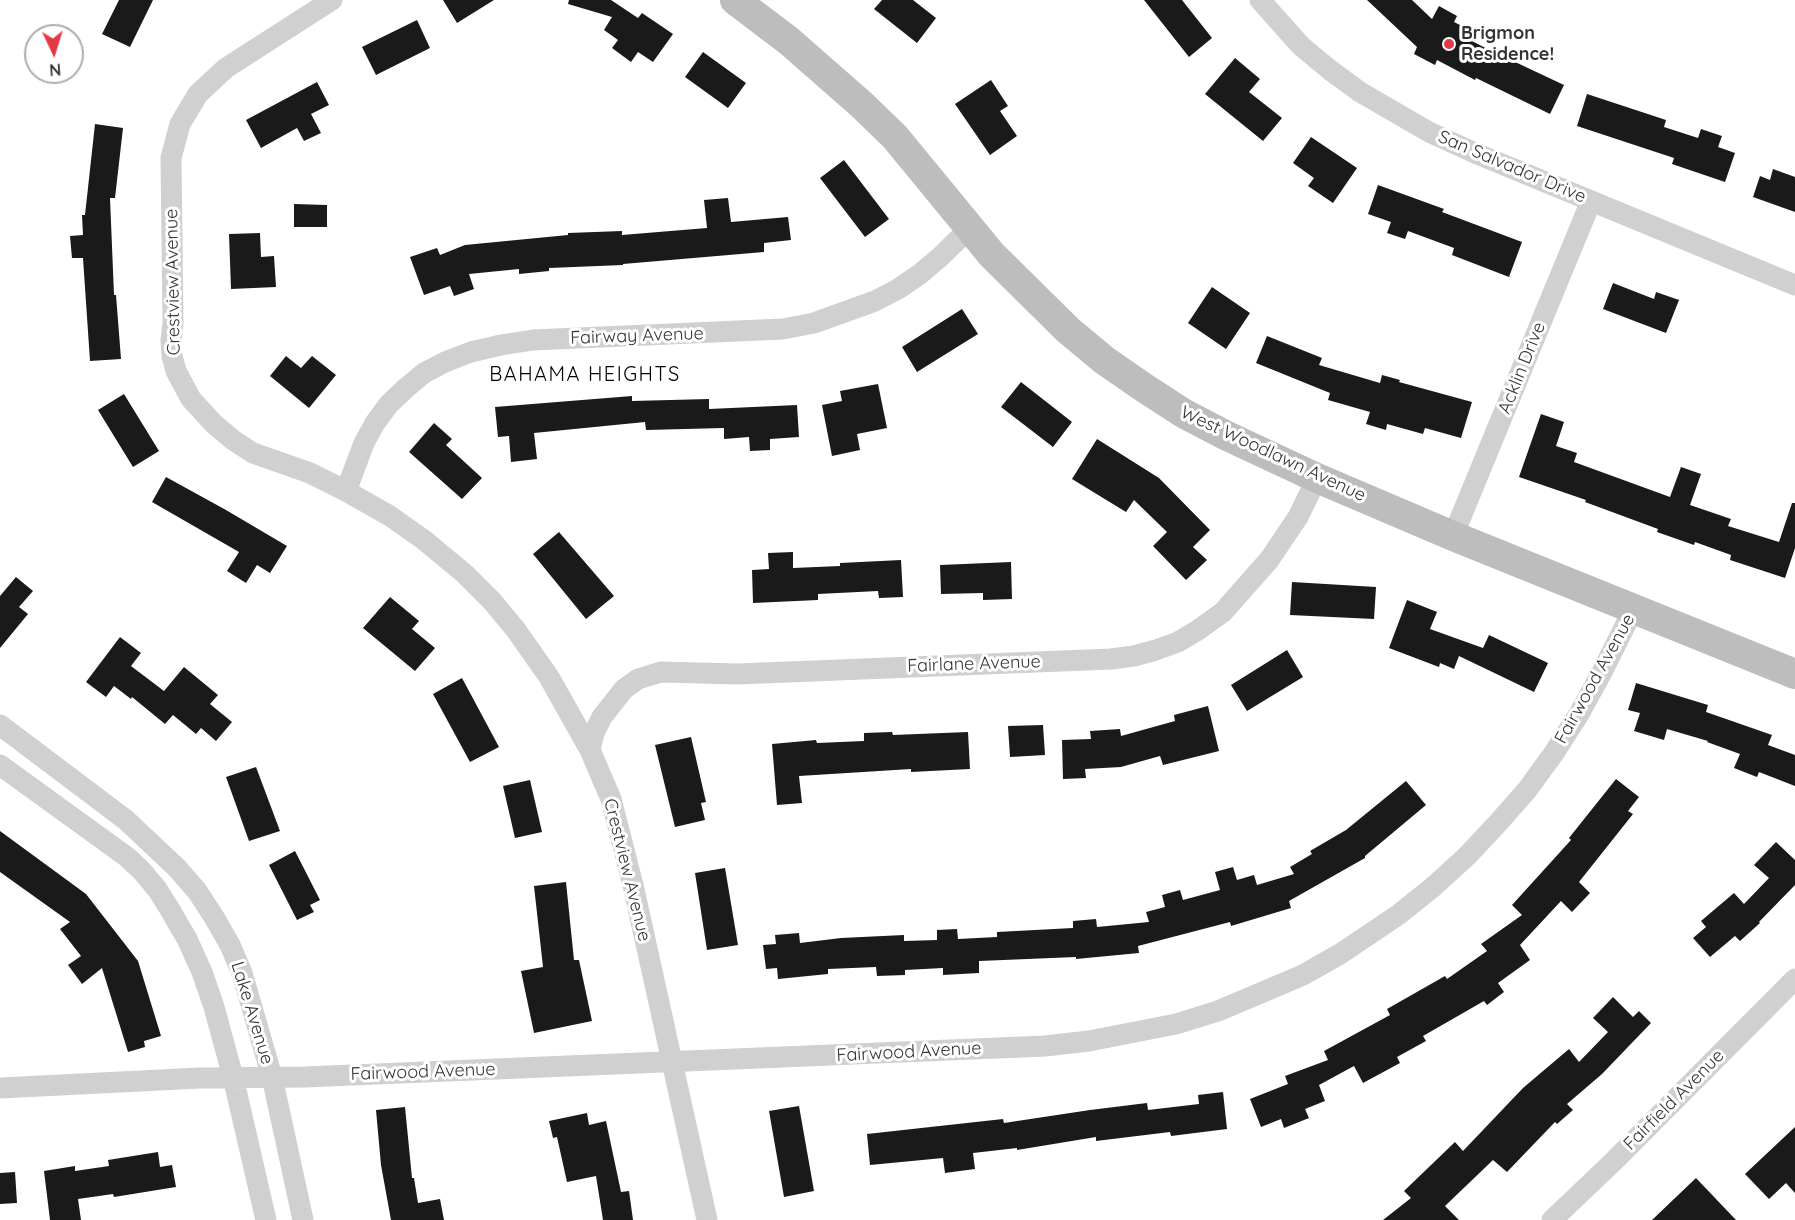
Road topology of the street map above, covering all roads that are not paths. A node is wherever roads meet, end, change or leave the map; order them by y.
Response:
1 (332, 0) edge
2 (735, 0) edge
3 (1260, 0) edge
4 (1591, 201) junction
5 (970, 228) junction
6 (1795, 285) edge
7 (1317, 478) junction
8 (346, 491) junction
9 (1453, 536) junction
10 (1634, 608) junction
11 (1795, 674) edge
12 (0, 725) edge
13 (590, 750) junction
14 (0, 765) edge
15 (1795, 979) edge
16 (672, 1062) junction
17 (233, 1077) junction
18 (272, 1077) junction
19 (0, 1088) edge
20 (266, 1220) edge
21 (303, 1220) edge
22 (707, 1220) edge
23 (1552, 1220) edge

1 - 8 street, Crestview Avenue
2 - 5 street, West Woodlawn Avenue
3 - 4 street, San Salvador Drive
4 - 6 street, San Salvador Drive
4 - 9 street, Acklin Drive
5 - 7 street, West Woodlawn Avenue
5 - 8 street, Fairway Avenue
7 - 9 street, West Woodlawn Avenue
7 - 13 street, Fairlane Avenue
8 - 13 street, Crestview Avenue
9 - 10 street, West Woodlawn Avenue
10 - 11 street, West Woodlawn Avenue
10 - 16 street, Fairwood Avenue
12 - 18 street, Lake Avenue
13 - 16 street, Crestview Avenue
14 - 17 street, Lake Avenue
15 - 23 street, Fairfield Avenue
16 - 18 street, Fairwood Avenue
16 - 22 street, Crestview Avenue
17 - 18 street, Fairwood Avenue
17 - 19 street, Fairwood Avenue
17 - 20 street, Lake Avenue
18 - 21 street, Lake Avenue

